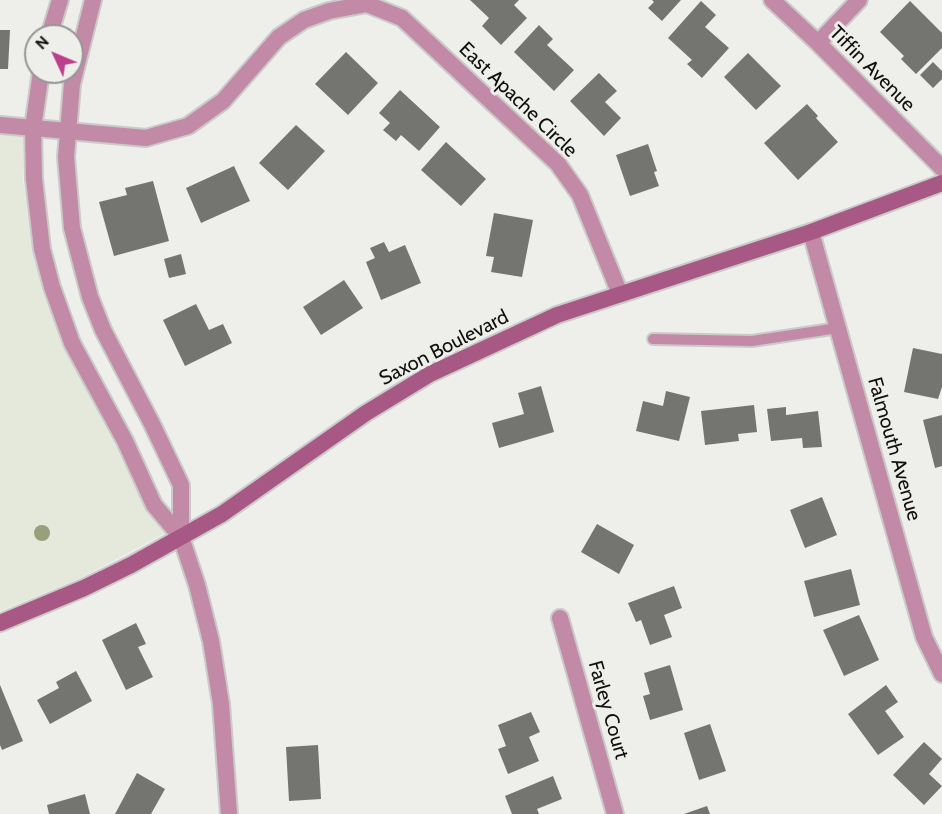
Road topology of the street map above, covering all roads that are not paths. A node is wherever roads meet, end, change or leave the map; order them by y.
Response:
1 (60, 0) edge
2 (93, 0) edge
3 (772, 0) edge
4 (858, 0) edge
5 (366, 2) edge
6 (53, 24) edge
7 (818, 43) junction
8 (39, 84) edge
9 (0, 125) edge
10 (33, 128) junction
11 (69, 131) junction
12 (942, 168) edge
13 (942, 183) edge
14 (811, 232) junction
15 (620, 294) junction
16 (838, 328) junction
17 (653, 339) dead end
18 (181, 537) junction
19 (560, 618) dead end
20 (0, 623) edge
21 (942, 674) edge
22 (230, 814) edge
23 (615, 814) edge

1 - 6 street
2 - 11 street
3 - 7 street, Tiffin Avenue
4 - 7 street
5 - 11 street, East Apache Circle
5 - 15 street, East Apache Circle
7 - 12 street, Tiffin Avenue
8 - 10 street
9 - 10 street, East Apache Circle
10 - 11 street, East Apache Circle
10 - 18 street
11 - 18 street
13 - 14 main road, Saxon Boulevard
14 - 15 main road, Saxon Boulevard
14 - 16 street, Falmouth Avenue
15 - 18 main road, Saxon Boulevard
16 - 17 lane
16 - 21 street, Falmouth Avenue
18 - 20 main road, Saxon Boulevard
18 - 22 street
19 - 23 street, Farley Court

